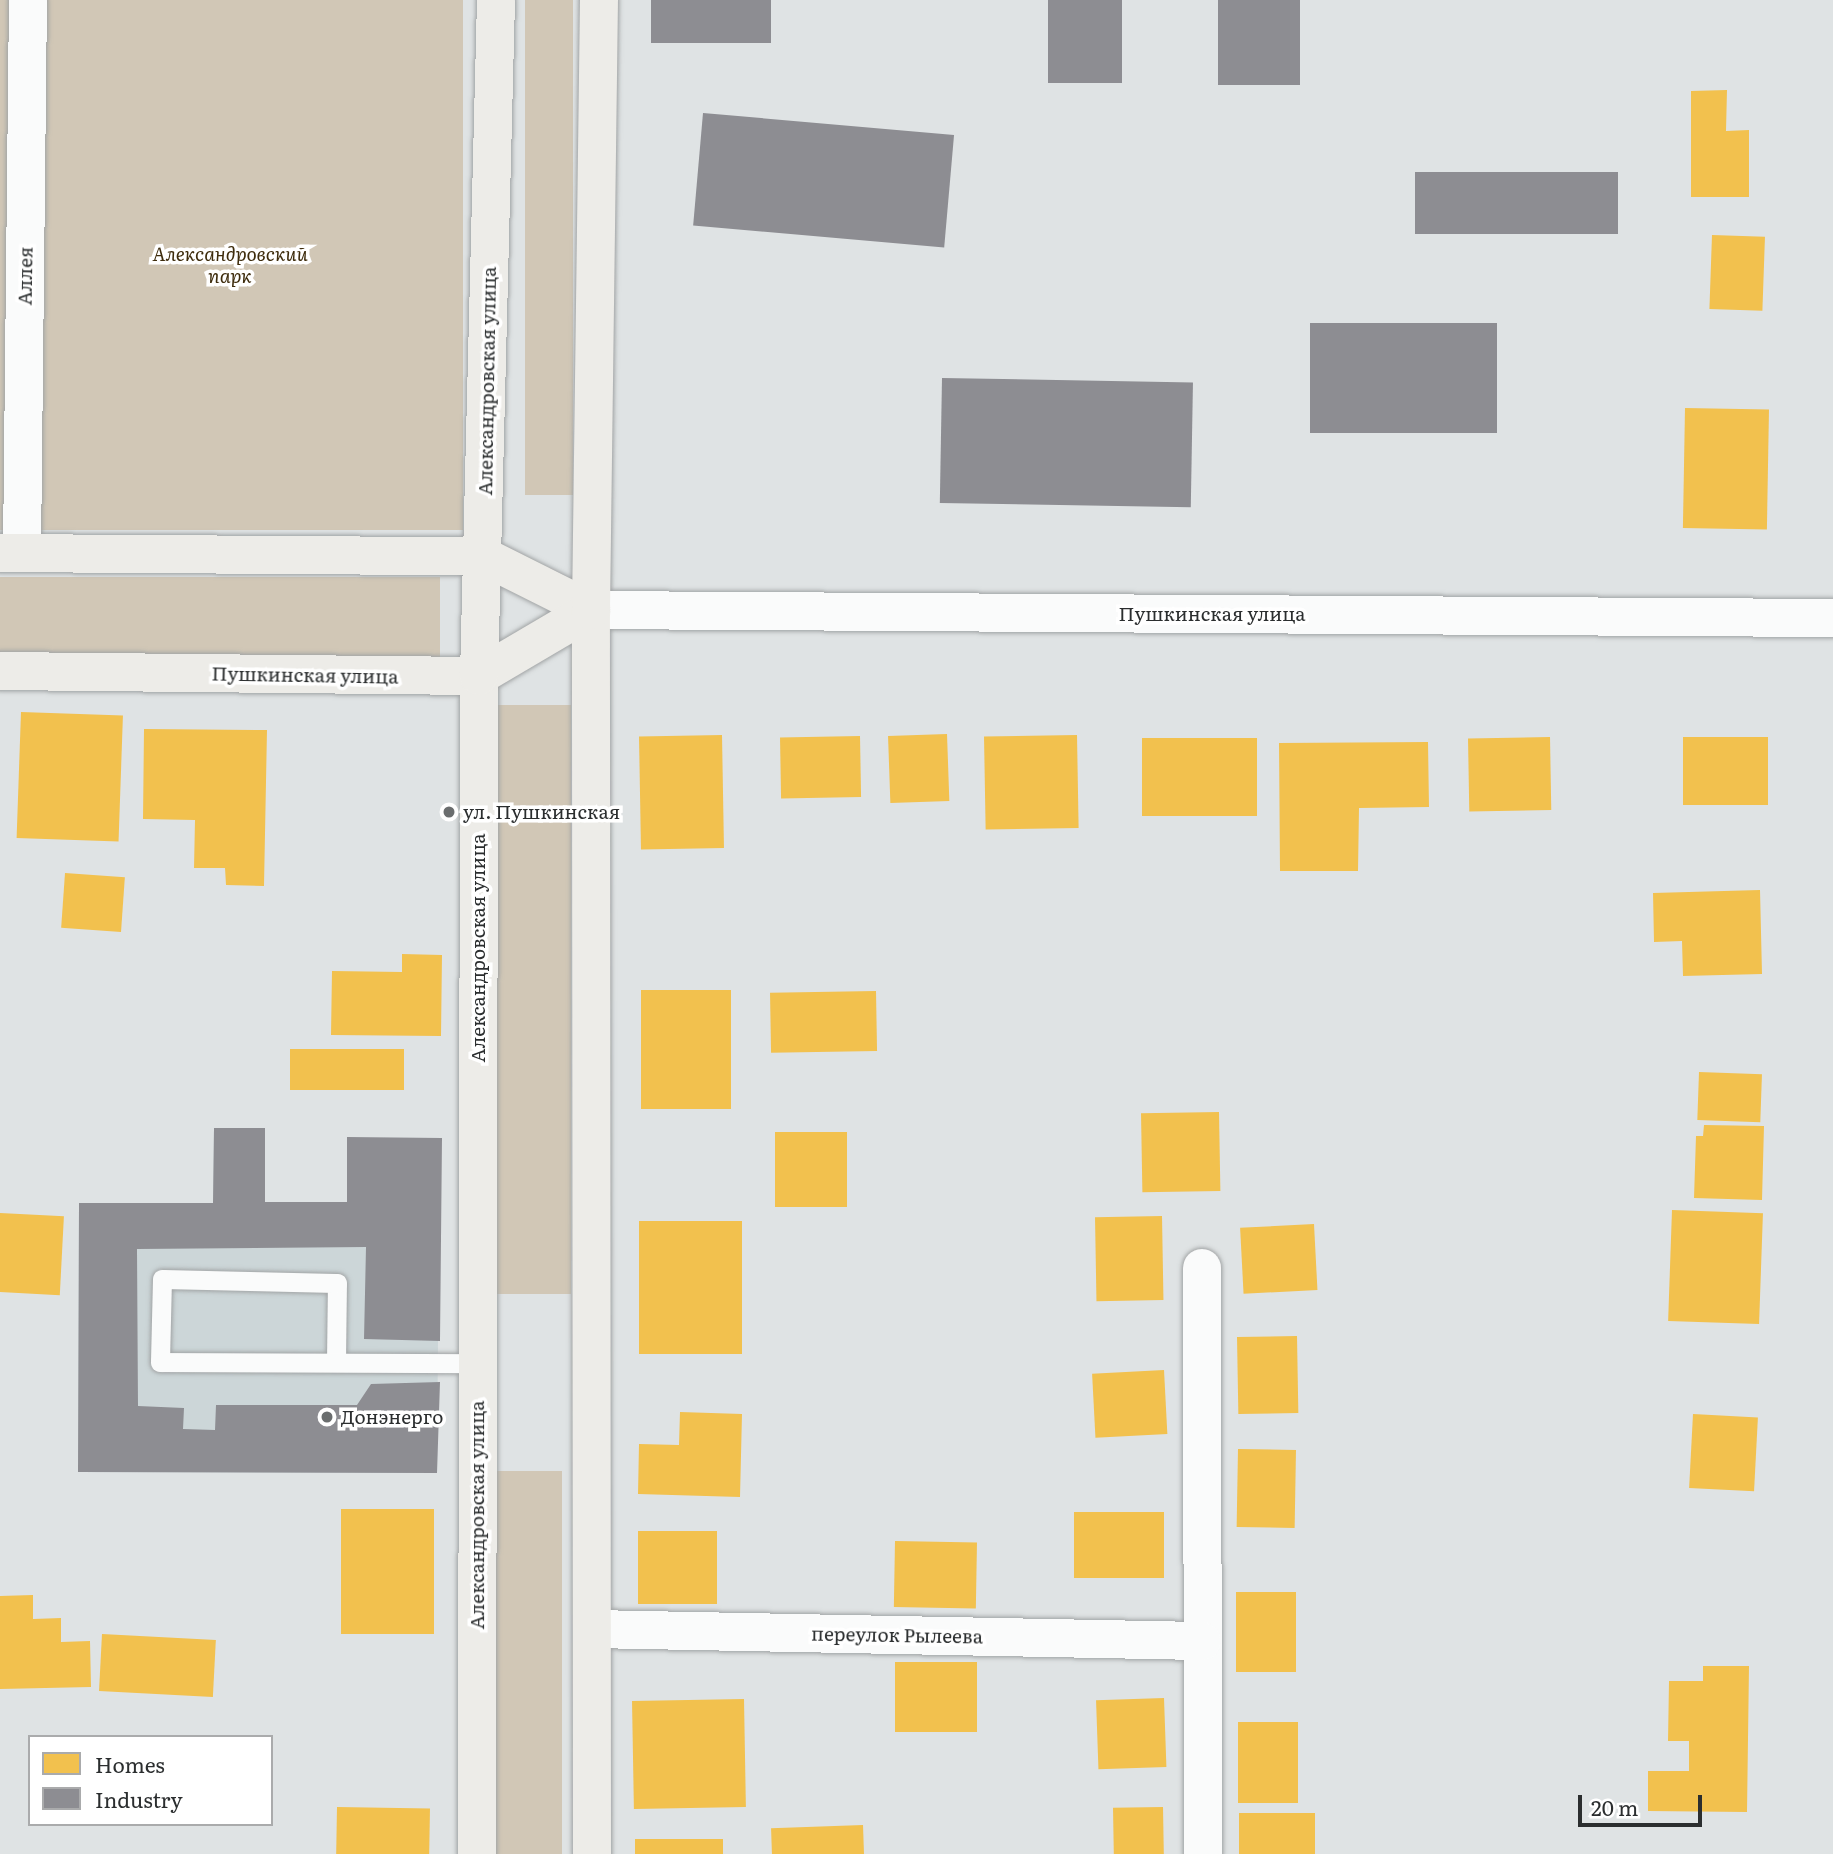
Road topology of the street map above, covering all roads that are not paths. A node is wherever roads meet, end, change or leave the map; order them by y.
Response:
1 (28, 0) edge
2 (496, 0) edge
3 (599, 0) edge
4 (11, 553) edge
5 (483, 556) junction
6 (591, 610) junction
7 (1833, 618) edge
8 (0, 671) edge
9 (479, 676) junction
10 (1202, 1268) dead end
11 (336, 1361) junction
12 (478, 1363) junction
13 (592, 1629) junction
14 (1202, 1641) junction
15 (477, 1854) edge
16 (592, 1854) edge
17 (1203, 1854) edge

1 - 4 street, Аллея
2 - 5 street, Александровская улица
3 - 6 street
4 - 5 street, Пушкинская улица
5 - 6 street, Пушкинская улица
5 - 9 street, Александровская улица
6 - 7 street, Пушкинская улица
6 - 9 street
6 - 13 street
8 - 9 street, Пушкинская улица
9 - 12 street, Александровская улица
10 - 14 street
11 - 11 lane
11 - 12 lane
12 - 15 street, Александровская улица
13 - 14 street, переулок Рылеева
13 - 16 street
14 - 17 street

